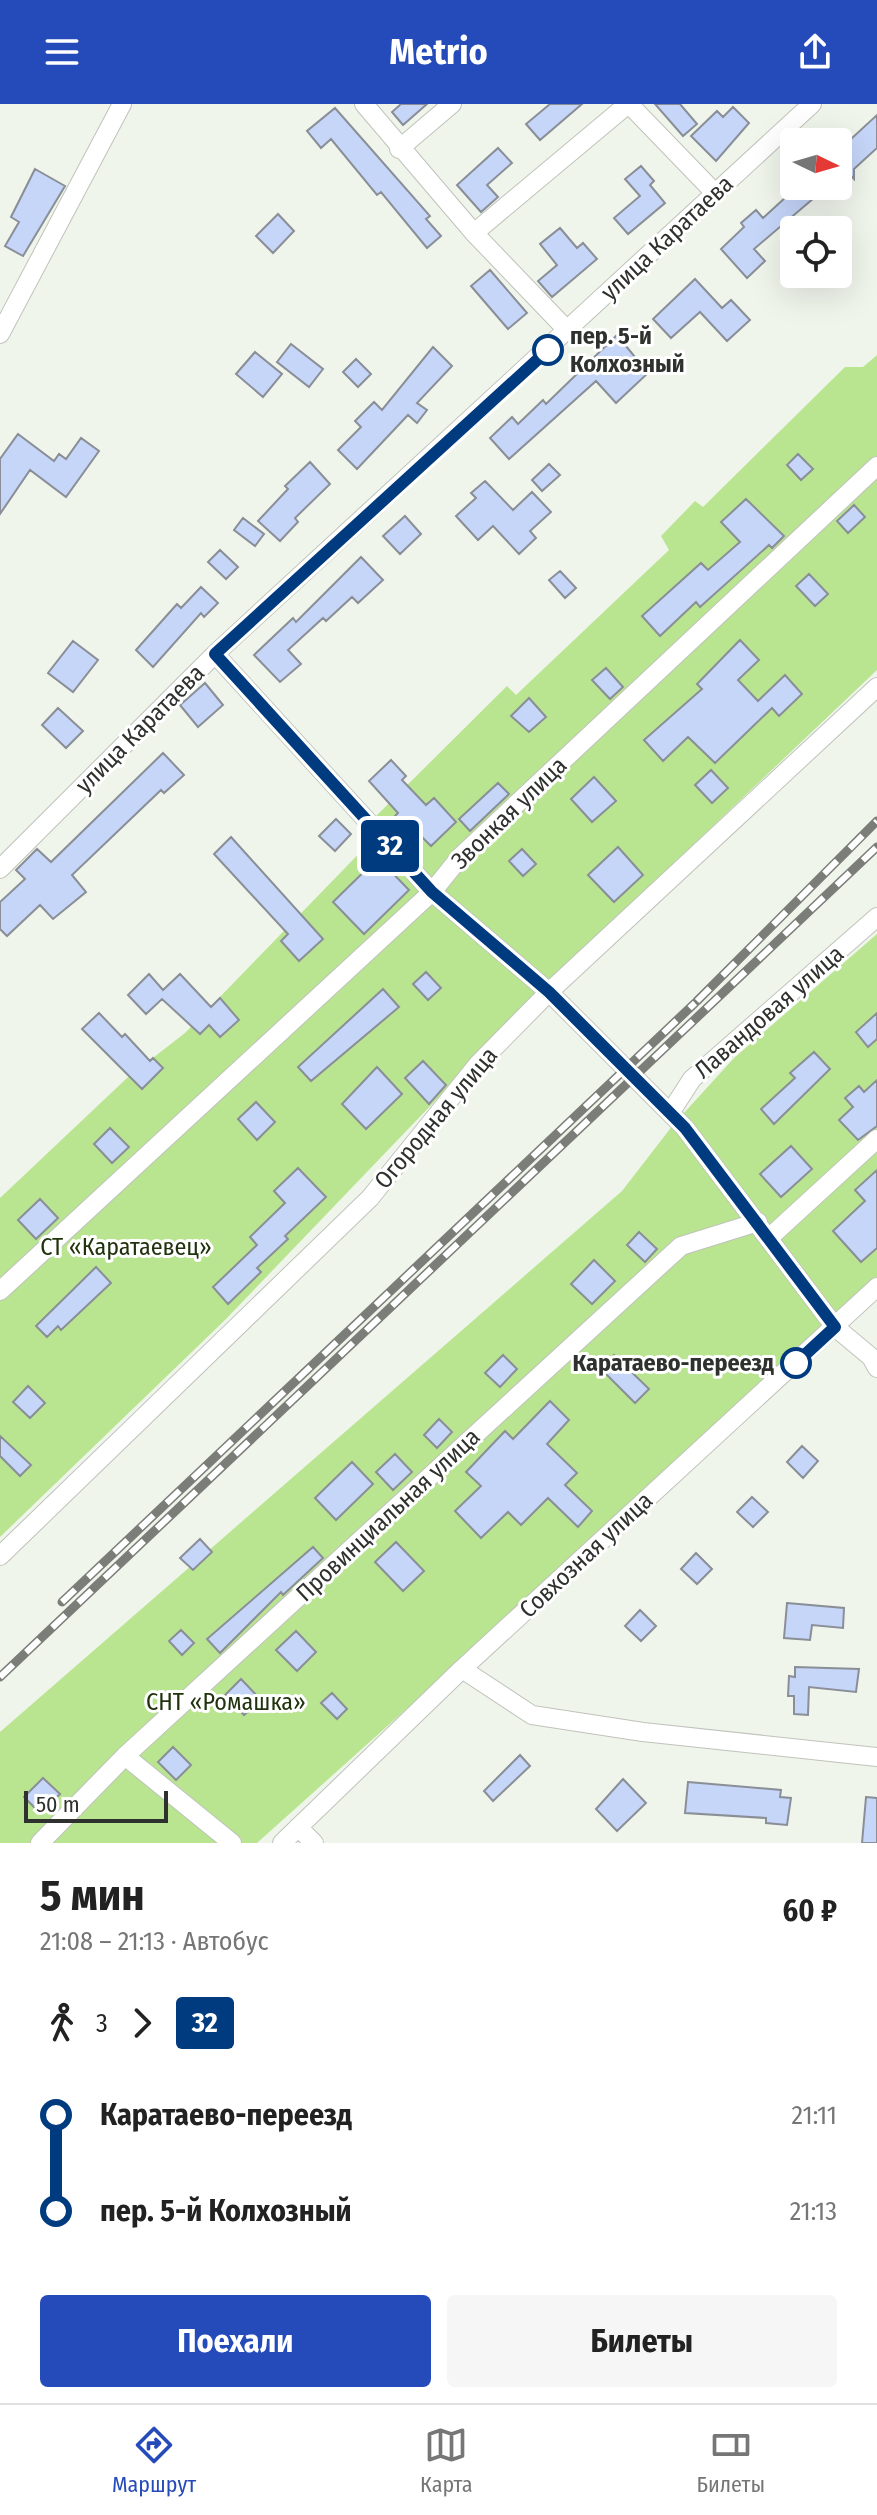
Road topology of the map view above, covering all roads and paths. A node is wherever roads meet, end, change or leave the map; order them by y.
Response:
1 (122, 104) edge
2 (364, 104) edge
3 (452, 104) edge
4 (628, 104) edge
5 (812, 104) edge
6 (399, 149) junction
7 (714, 192) junction
8 (474, 233) junction
9 (568, 331) junction
10 (0, 334) edge
11 (877, 466) edge
12 (215, 654) junction
13 (877, 687) edge
14 (0, 869) edge
15 (432, 892) junction
16 (877, 917) edge
17 (549, 992) junction
18 (670, 1113) junction
19 (877, 1139) edge
20 (764, 1230) junction
21 (877, 1287) edge
22 (0, 1291) edge
23 (835, 1327) junction
24 (877, 1368) edge
25 (0, 1556) edge
26 (462, 1669) junction
27 (125, 1756) junction
28 (877, 1757) edge
29 (298, 1827) junction
30 (40, 1843) edge
31 (232, 1843) edge
32 (282, 1843) edge
33 (314, 1843) edge

1 - 10 street
2 - 6 street
3 - 6 street
4 - 7 street
4 - 8 street
5 - 7 street, улица Каратаева
6 - 8 street
7 - 9 street, улица Каратаева
8 - 9 street
9 - 12 street, улица Каратаева
11 - 15 street, Звонкая улица
12 - 14 street, улица Каратаева
12 - 15 street
13 - 17 street, Огородная улица
15 - 17 street
15 - 22 street, Звонкая улица
16 - 18 street, Лавандовая улица
17 - 18 street
17 - 25 street, Огородная улица
18 - 20 street
19 - 20 street
20 - 23 street
20 - 27 street, Провинциальная улица
21 - 23 street, Совхозная улица
23 - 24 street
23 - 26 street, Совхозная улица
26 - 28 street
26 - 29 street, Совхозная улица
27 - 30 street, Провинциальная улица
27 - 31 street
29 - 32 street, Совхозная улица
29 - 33 street

